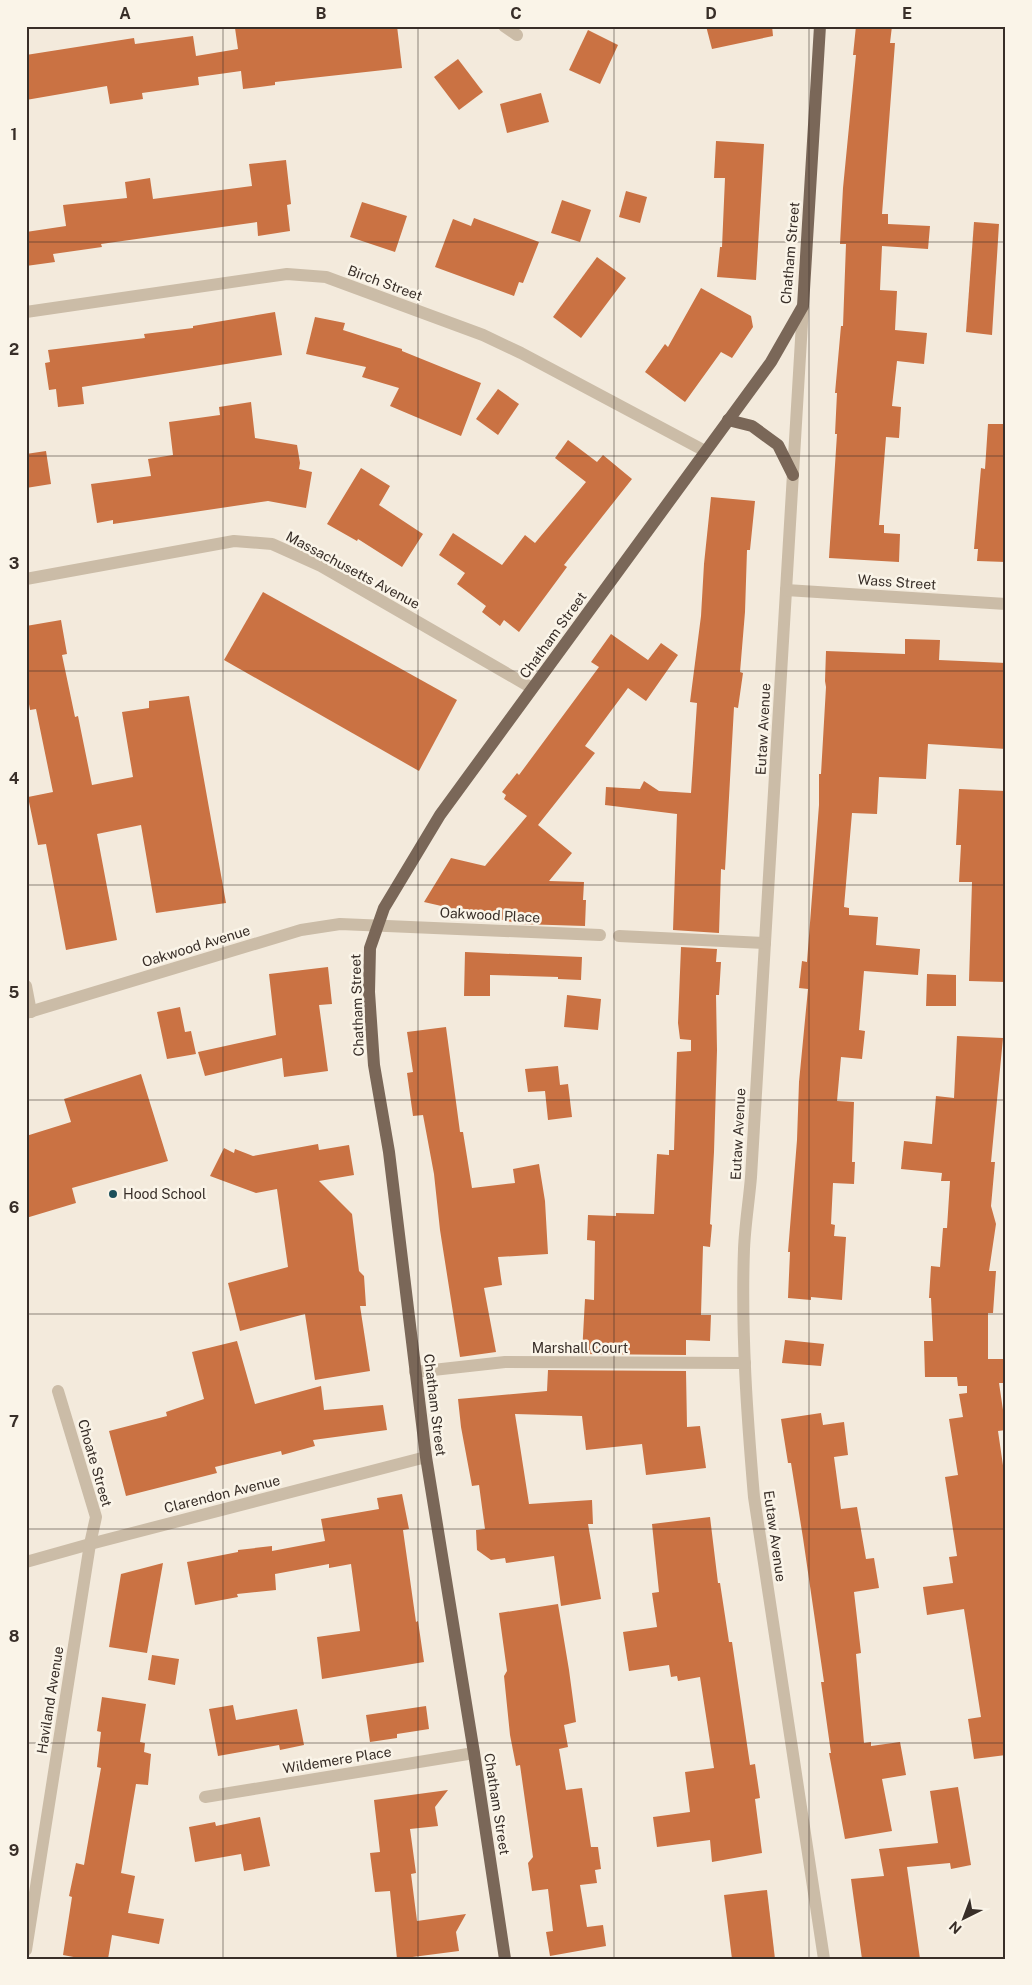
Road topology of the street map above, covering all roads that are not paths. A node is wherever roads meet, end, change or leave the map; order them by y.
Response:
1 (504, 26) edge
2 (820, 26) edge
3 (517, 35) dead end
4 (803, 306) junction
5 (26, 312) edge
6 (728, 420) junction
7 (705, 451) junction
8 (793, 475) junction
9 (26, 579) edge
10 (786, 590) junction
11 (1006, 604) edge
12 (532, 688) junction
13 (378, 924) junction
14 (600, 935) dead end
15 (619, 936) dead end
16 (765, 943) junction
17 (26, 986) edge
18 (28, 1012) edge
19 (745, 1363) junction
20 (415, 1372) junction
21 (58, 1391) dead end
22 (426, 1457) junction
23 (90, 1544) junction
24 (26, 1562) edge
25 (474, 1753) junction
26 (205, 1797) dead end
27 (26, 1950) edge
28 (505, 1959) edge
29 (824, 1959) edge

1 - 3 street
2 - 4 main road, Chatham Street
4 - 6 main road, Chatham Street
4 - 8 street, Eutaw Avenue
5 - 7 street, Birch Street
6 - 7 main road, Chatham Street
6 - 8 main road
7 - 12 main road, Chatham Street
8 - 10 street, Eutaw Avenue
9 - 12 street, Massachusetts Avenue
10 - 11 street, Wass Street
10 - 16 street, Eutaw Avenue
12 - 13 main road, Chatham Street
13 - 14 street, Oakwood Place
13 - 18 street, Oakwood Avenue
13 - 20 main road, Chatham Street
15 - 16 street
16 - 19 street, Eutaw Avenue
17 - 18 street
19 - 20 street, Marshall Court
19 - 29 street, Eutaw Avenue
20 - 22 main road, Chatham Street
21 - 23 street, Choate Street
22 - 23 street, Clarendon Avenue
22 - 25 main road, Chatham Street
23 - 24 street, Clarendon Avenue
23 - 27 street, Haviland Avenue
25 - 26 street, Wildemere Place
25 - 28 main road, Chatham Street

